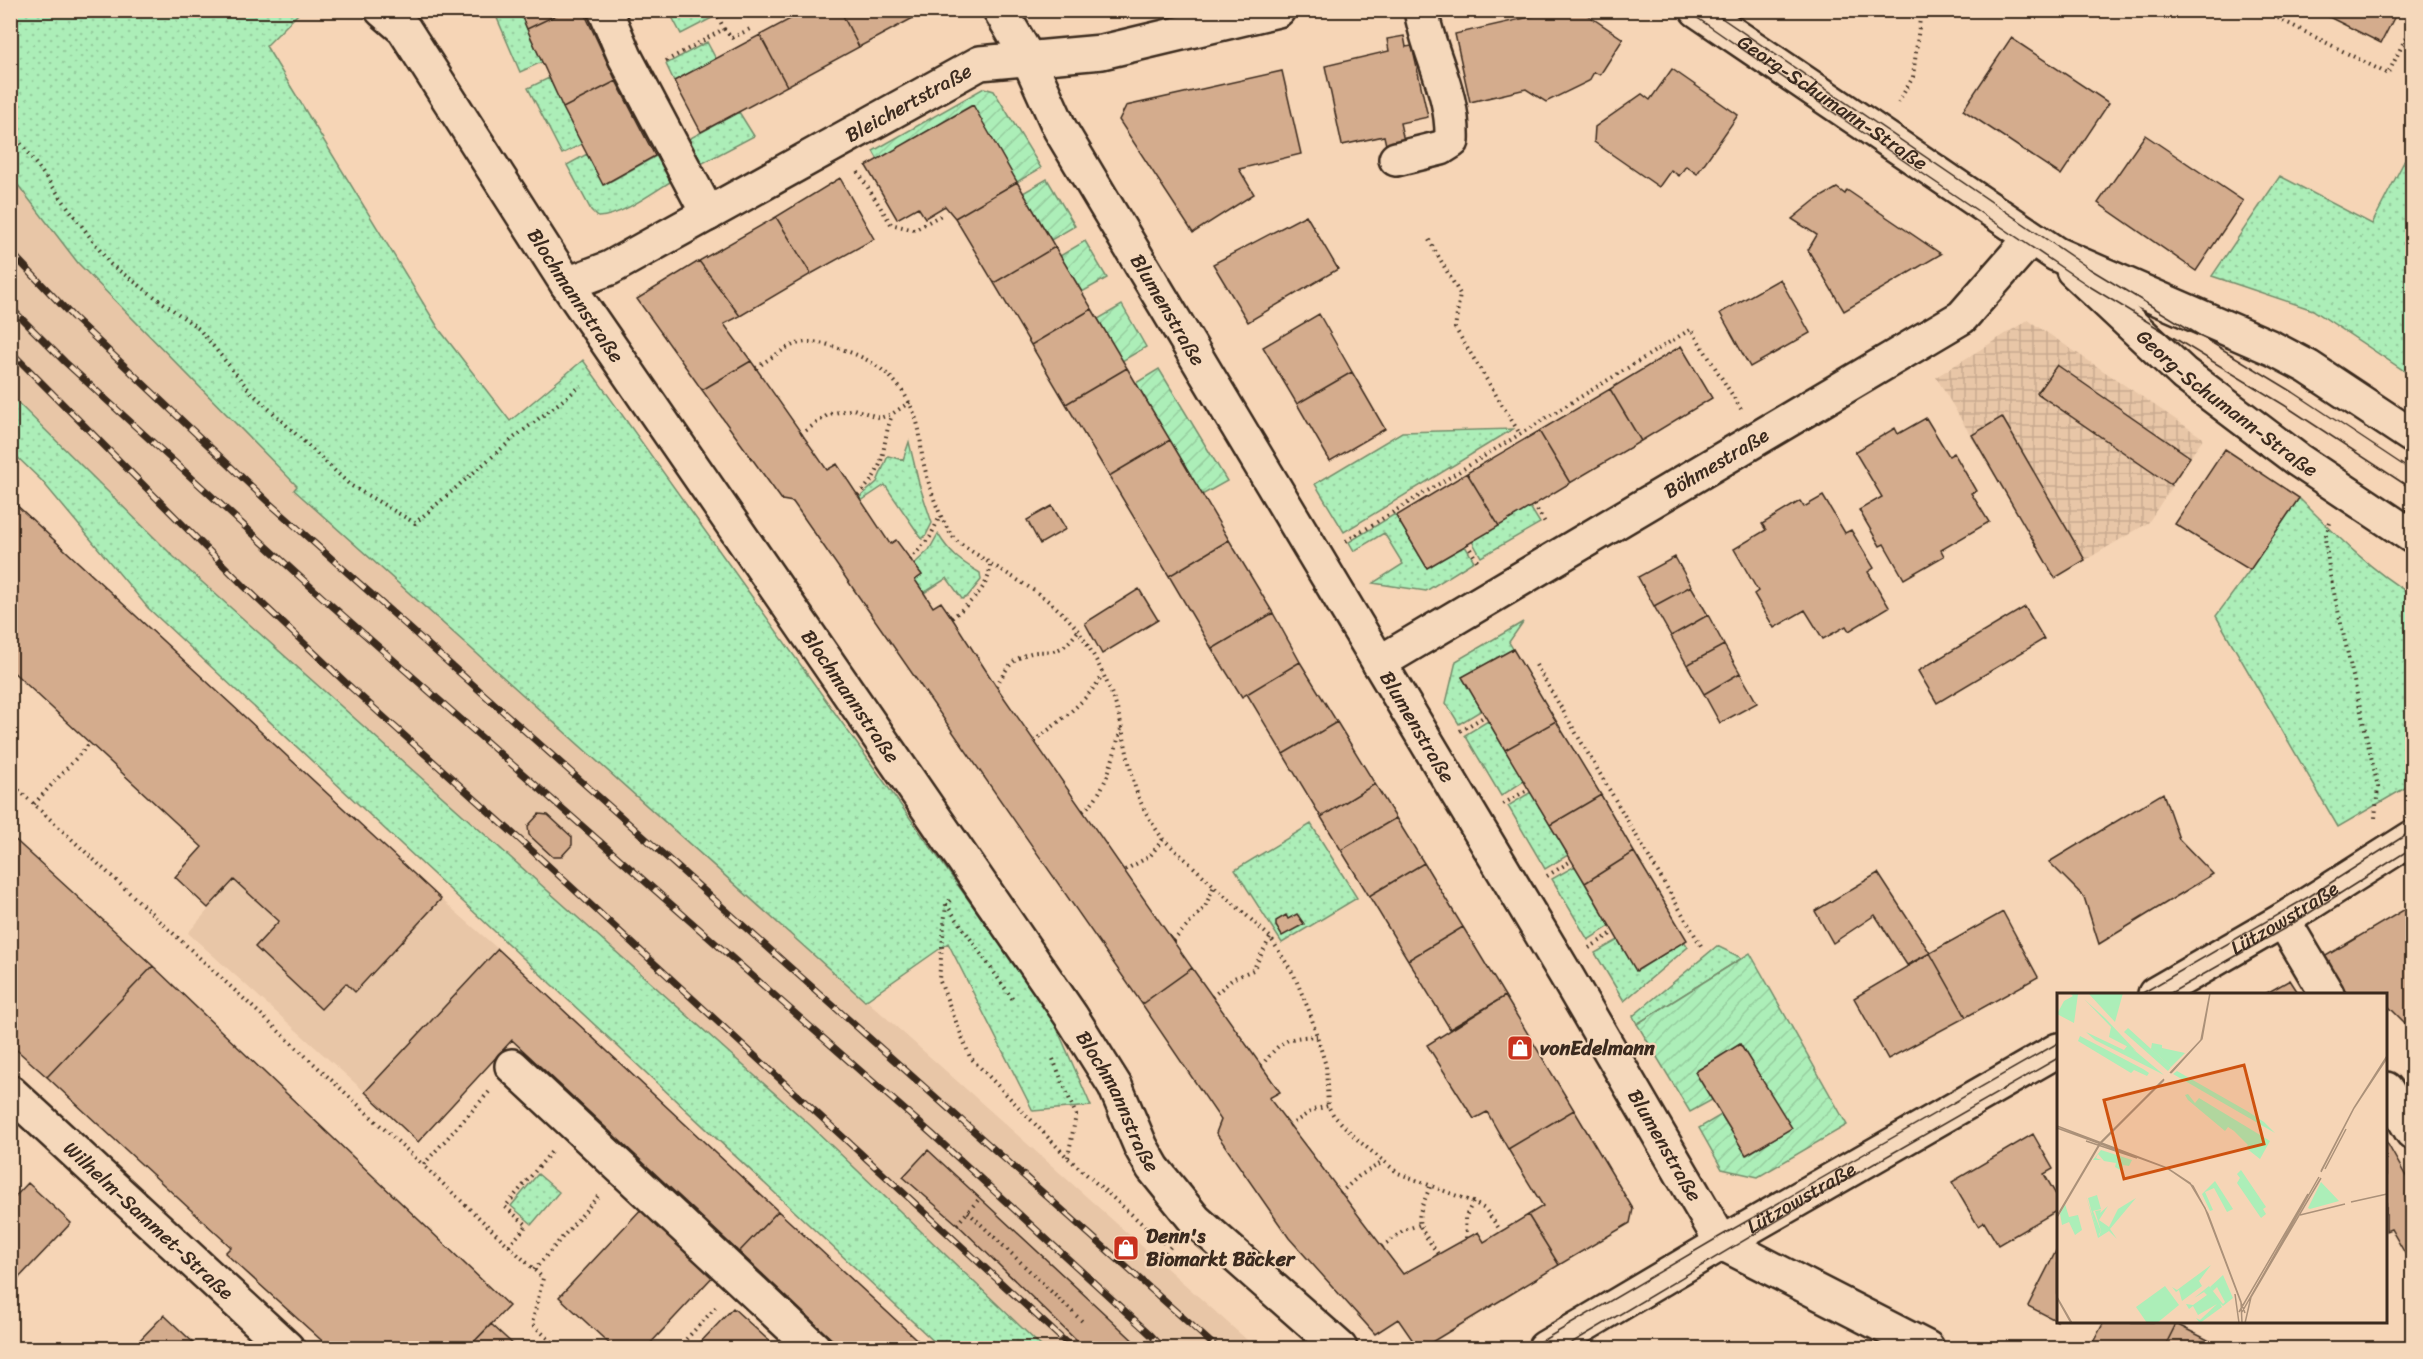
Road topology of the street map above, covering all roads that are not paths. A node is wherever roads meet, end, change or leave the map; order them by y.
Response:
1 (605, 10) edge
2 (1000, 10) edge
3 (1278, 10) edge
4 (1421, 10) edge
5 (1697, 10) edge
6 (398, 17) edge
7 (1028, 58) junction
8 (1396, 159) dead end
9 (708, 214) junction
10 (2044, 246) junction
11 (567, 285) junction
12 (2412, 435) edge
13 (2412, 536) edge
14 (1379, 663) junction
15 (2412, 838) edge
16 (2283, 920) junction
17 (2156, 993) edge
18 (2326, 993) edge
19 (2057, 1051) edge
20 (512, 1066) road end
21 (10, 1092) edge
22 (2387, 1092) edge
23 (2412, 1132) edge
24 (1722, 1243) junction
25 (287, 1348) edge
26 (814, 1348) edge
27 (1340, 1348) edge
28 (1545, 1348) edge
29 (1927, 1348) edge

1 - 9 street
2 - 7 street, Blumenstraße
3 - 7 street, Bleichertstraße
4 - 8 street
5 - 10 street, Georg-Schumann-Straße
6 - 11 street, Blochmannstraße
7 - 9 street, Bleichertstraße
7 - 14 street, Blumenstraße
9 - 11 street, Bleichertstraße
10 - 12 street, Georg-Schumann-Straße
10 - 13 street, Georg-Schumann-Straße
10 - 14 street, Böhmestraße
11 - 27 street, Blochmannstraße
14 - 24 street, Blumenstraße
15 - 16 street, Lützowstraße
16 - 17 street, Lützowstraße
16 - 18 street
19 - 24 street, Lützowstraße
20 - 26 street
21 - 25 street, Wilhelm-Sammet-Straße
22 - 23 street
24 - 28 street, Lützowstraße
24 - 29 street

